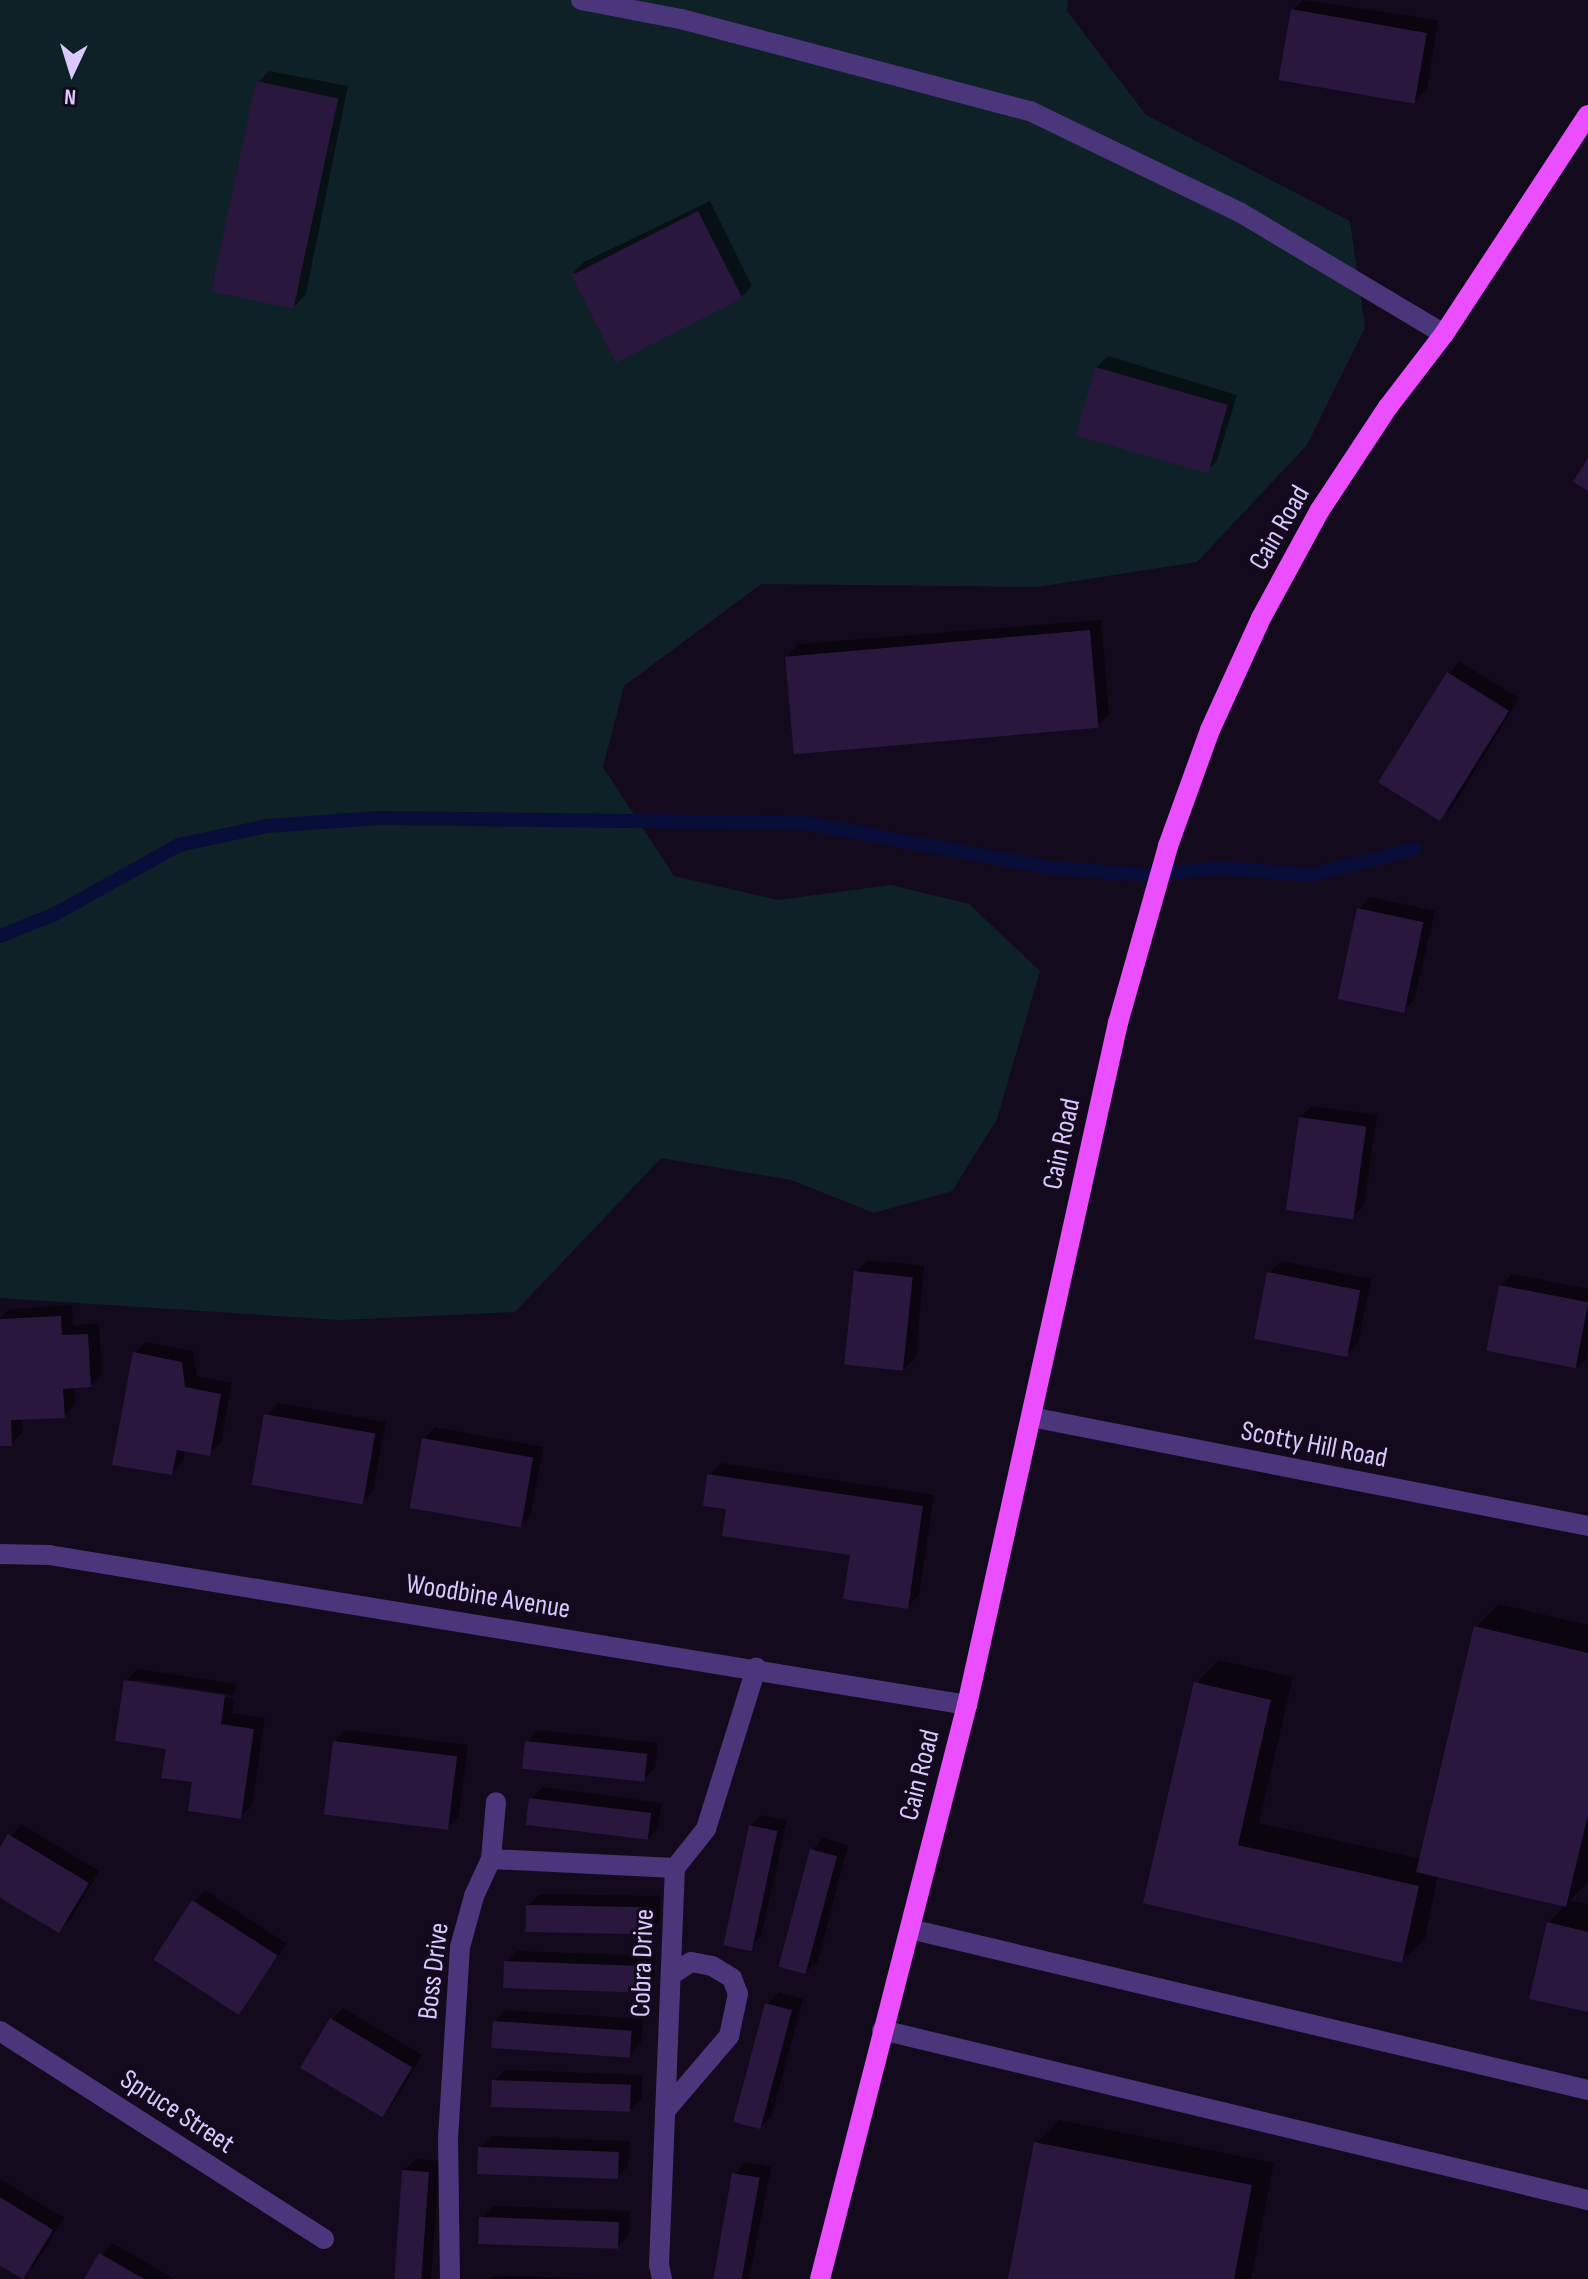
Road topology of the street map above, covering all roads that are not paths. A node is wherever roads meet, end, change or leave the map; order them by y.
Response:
1 (581, 0) edge
2 (1588, 115) edge
3 (1444, 334) junction
4 (1031, 1417) junction
5 (1588, 1526) edge
6 (0, 1554) edge
7 (756, 1668) junction
8 (967, 1705) junction
9 (496, 1802) dead end
10 (491, 1859) junction
11 (675, 1868) junction
12 (910, 1929) junction
13 (671, 1975) junction
14 (882, 2030) junction
15 (0, 2031) edge
16 (1588, 2090) edge
17 (665, 2111) junction
18 (1588, 2200) edge
19 (324, 2239) dead end
20 (450, 2279) edge
21 (662, 2279) edge
22 (820, 2279) edge

1 - 3 street
2 - 3 main road, Cain Road
3 - 4 main road, Cain Road
4 - 5 street, Scotty Hill Road
4 - 8 main road, Cain Road
6 - 7 street, Woodbine Avenue
7 - 8 street, Woodbine Avenue
7 - 11 street
8 - 12 main road, Cain Road
9 - 10 street, Boss Drive
10 - 11 street
10 - 20 street, Boss Drive
11 - 13 street, Cobra Drive
12 - 14 main road, Cain Road
12 - 16 street
13 - 17 street, Cobra Drive
13 - 17 street
14 - 18 street
14 - 22 main road, Cain Road
15 - 19 street, Spruce Street
17 - 21 street, Cobra Drive

